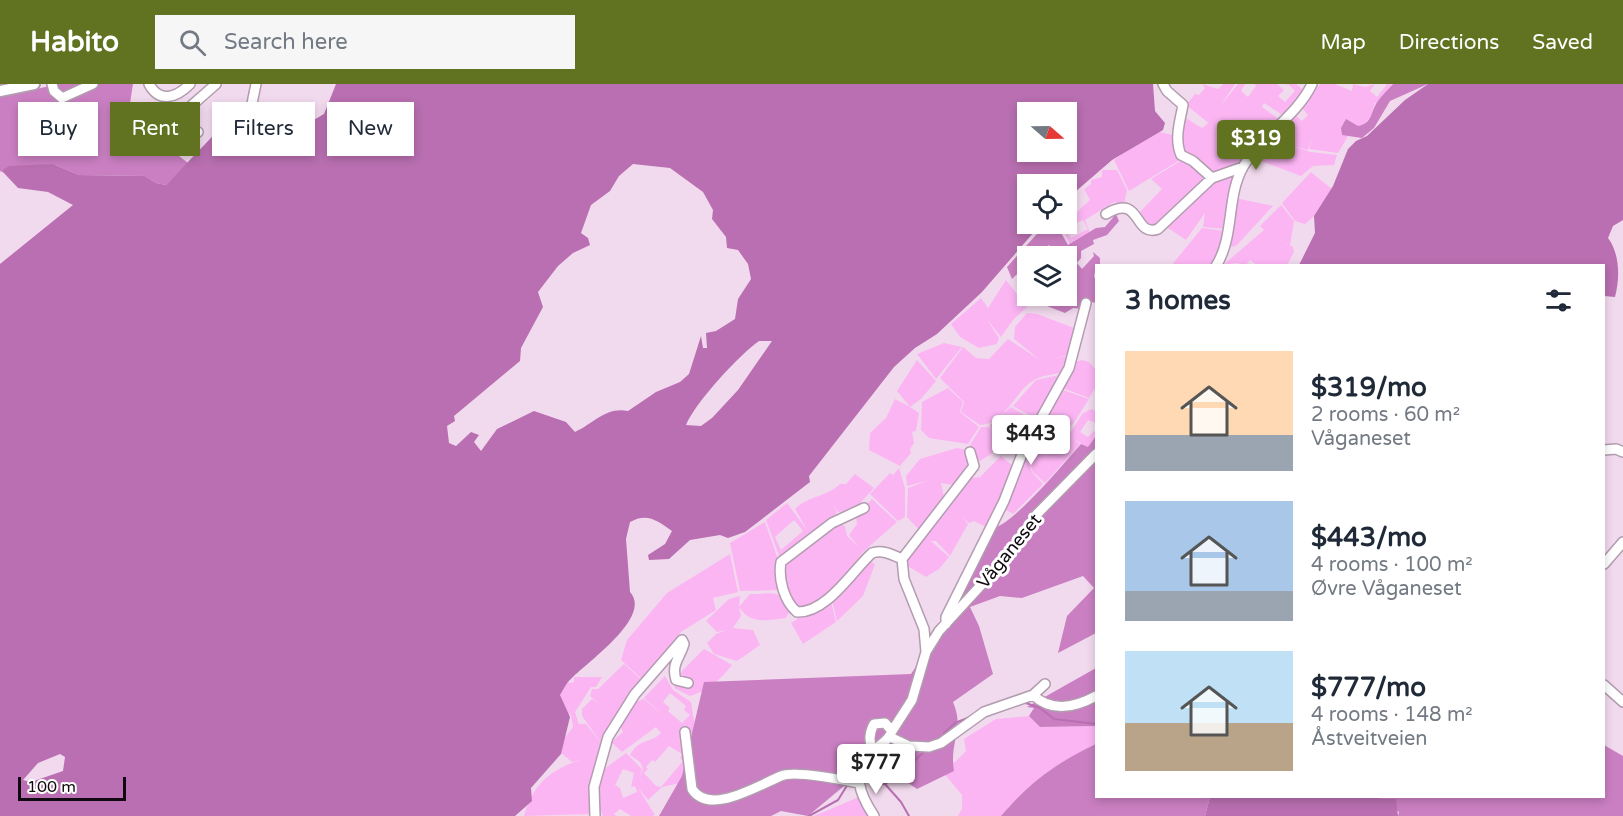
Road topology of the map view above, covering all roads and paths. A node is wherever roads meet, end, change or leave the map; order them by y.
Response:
1 (34, 84) edge
2 (52, 84) edge
3 (93, 84) edge
4 (149, 84) edge
5 (190, 84) edge
6 (216, 84) edge
7 (256, 84) edge
8 (1163, 84) edge
9 (1312, 84) edge
10 (0, 91) edge
11 (196, 102) edge
12 (253, 102) edge
13 (1243, 167) junction
14 (1212, 178) junction
15 (1106, 214) dead end
16 (1217, 264) edge
17 (1086, 303) dead end
18 (1605, 450) edge
19 (970, 452) dead end
20 (1623, 452) edge
21 (1095, 455) edge
22 (864, 508) dead end
23 (1623, 542) edge
24 (902, 559) junction
25 (1605, 563) edge
26 (946, 624) junction
27 (926, 652) junction
28 (688, 683) dead end
29 (1045, 684) dead end
30 (1605, 686) edge
31 (1033, 695) junction
32 (1095, 697) edge
33 (1623, 702) edge
34 (685, 732) dead end
35 (891, 734) junction
36 (873, 751) junction
37 (856, 780) junction
38 (595, 816) edge
39 (874, 816) edge

1 - 10 main road
2 - 3 street
4 - 5 street
6 - 11 street
7 - 12 street
8 - 14 street
9 - 13 street
13 - 14 street
13 - 16 street
14 - 15 street
17 - 26 street
18 - 20 street
19 - 24 street
21 - 26 street, Våganeset
22 - 24 street
23 - 25 street
24 - 27 street, Våganeset
26 - 27 street, Våganeset
27 - 35 street, Våganeset
28 - 38 street
29 - 31 street
30 - 33 street
31 - 32 street
31 - 35 street
34 - 37 street
35 - 36 street, Våganeset
35 - 36 street
36 - 37 street
37 - 39 street

